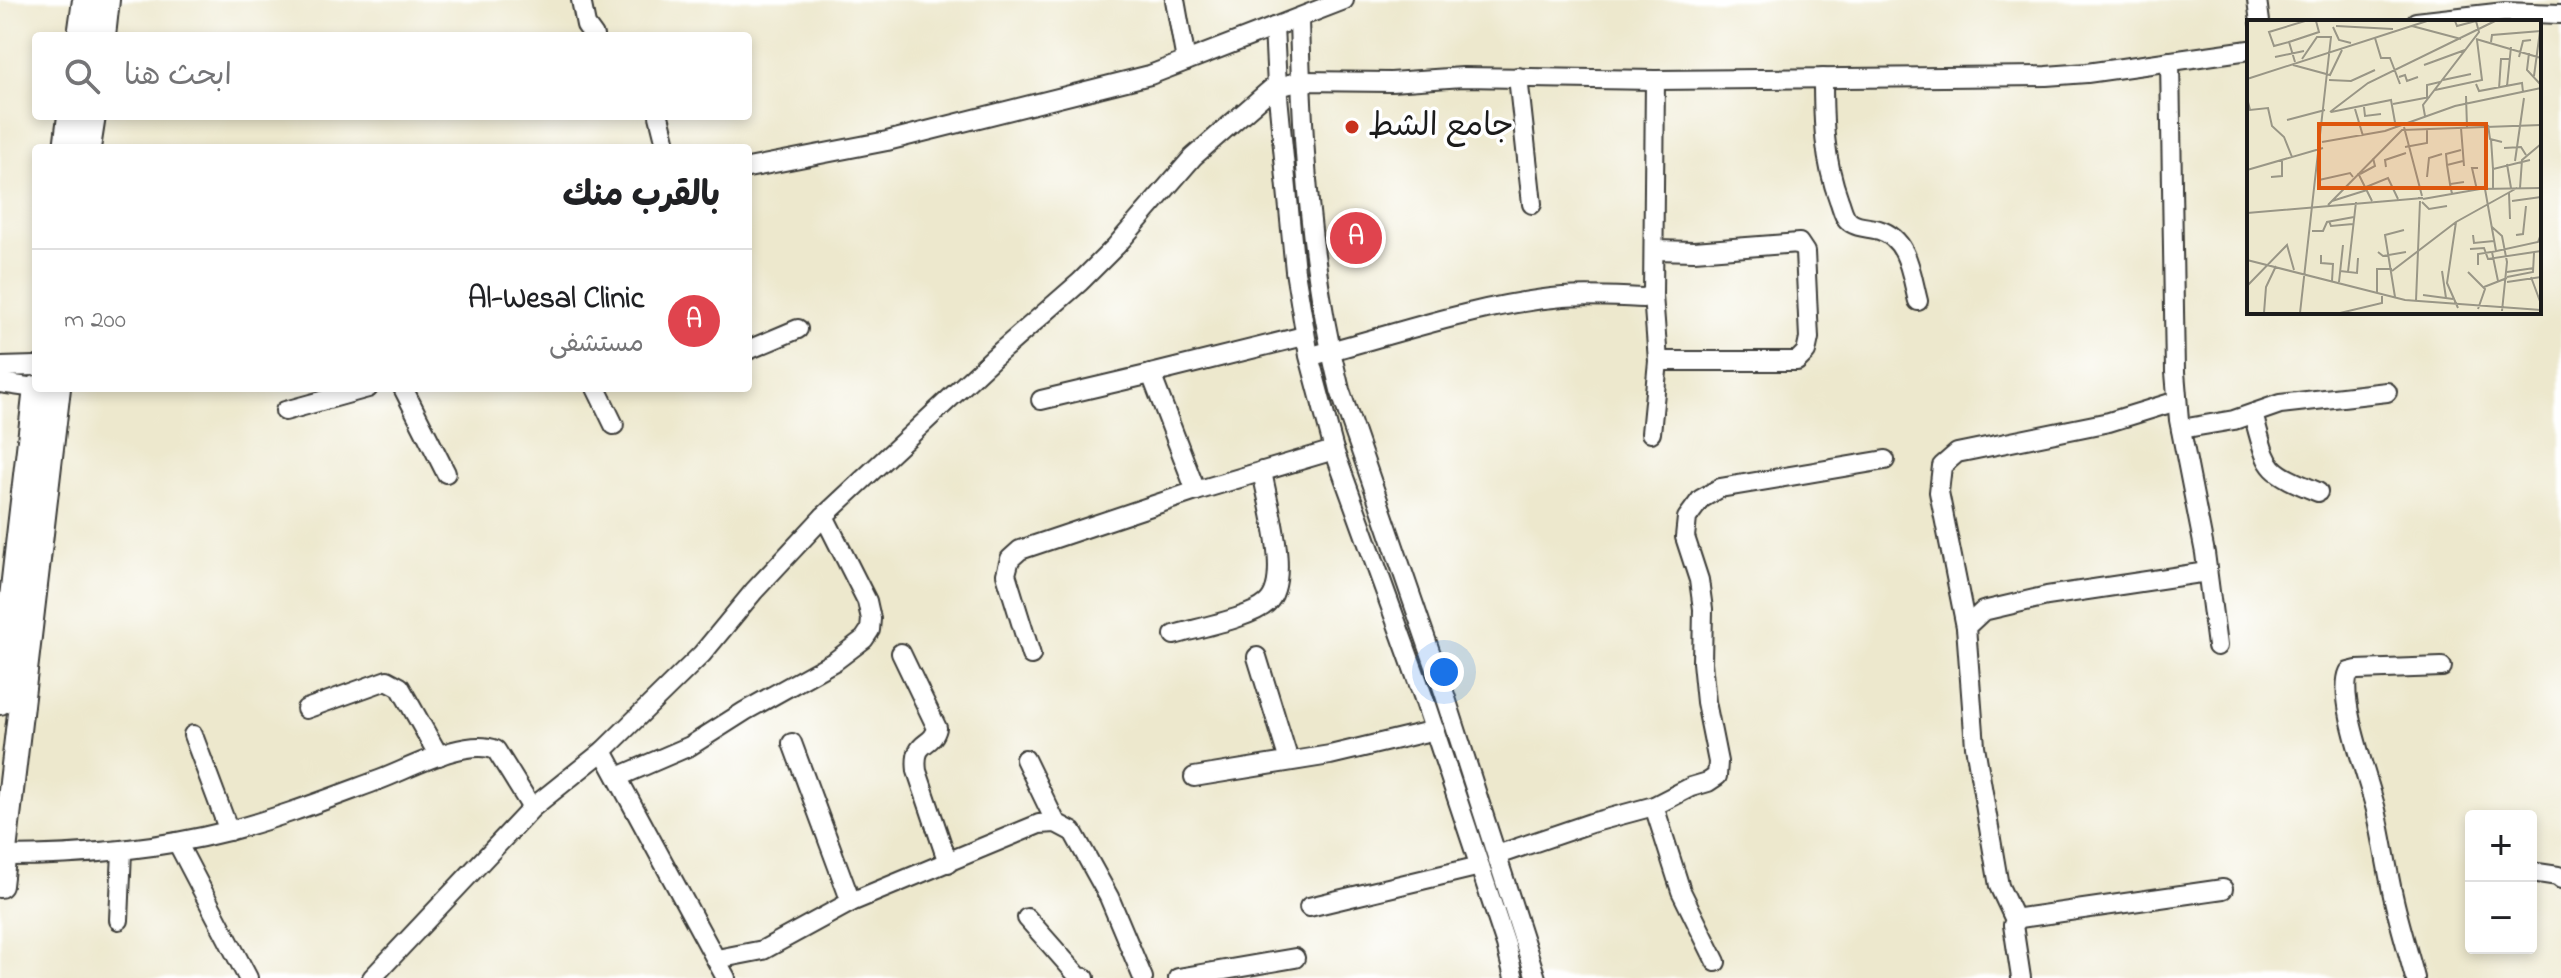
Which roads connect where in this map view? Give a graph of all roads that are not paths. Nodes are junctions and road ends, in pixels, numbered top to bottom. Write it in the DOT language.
graph roads {
  1 [pos="85,0"];
  2 [pos="107,0"];
  3 [pos="581,0"];
  4 [pos="1175,0"];
  5 [pos="1344,0"];
  6 [pos="2257,0"];
  7 [pos="2561,14"];
  8 [pos="1299,19"];
  9 [pos="2260,20"];
  10 [pos="2441,20"];
  11 [pos="1274,27"];
  12 [pos="81,32"];
  13 [pos="103,32"];
  14 [pos="591,32"];
  15 [pos="2247,50"];
  16 [pos="1186,61"];
  17 [pos="2170,61"];
  18 [pos="1518,77"];
  19 [pos="1823,78"];
  20 [pos="1655,80"];
  21 [pos="1301,81"];
  22 [pos="1277,86"];
  23 [pos="70,120"];
  24 [pos="92,120"];
  25 [pos="660,120"];
  26 [pos="66,144"];
  27 [pos="89,144"];
  28 [pos="666,144"];
  29 [pos="752,167"];
  30 [pos="1308,175"];
  31 [pos="1286,178"];
  32 [pos="1532,204"];
  33 [pos="1655,250"];
  34 [pos="1653,295"];
  35 [pos="1918,301"];
  36 [pos="798,329"];
  37 [pos="1304,336"];
  38 [pos="752,348"];
  39 [pos="1330,351"];
  40 [pos="1309,356"];
  41 [pos="1658,361"];
  42 [pos="0,367"];
  43 [pos="1151,374"];
  44 [pos="32,379"];
  45 [pos="0,383"];
  46 [pos="32,384"];
  47 [pos="44,392"];
  48 [pos="44,392"];
  49 [pos="354,392"];
  50 [pos="405,392"];
  51 [pos="598,392"];
  52 [pos="2387,392"];
  53 [pos="1041,400"];
  54 [pos="2177,401"];
  55 [pos="285,411"];
  56 [pos="2253,414"];
  57 [pos="614,425"];
  58 [pos="2181,429"];
  59 [pos="1651,433"];
  60 [pos="1334,450"];
  61 [pos="1885,460"];
  62 [pos="1262,471"];
  63 [pos="446,473"];
  64 [pos="1196,491"];
  65 [pos="2318,492"];
  66 [pos="824,516"];
  67 [pos="2207,572"];
  68 [pos="1966,627"];
  69 [pos="1174,635"];
  70 [pos="2217,646"];
  71 [pos="901,653"];
  72 [pos="1031,655"];
  73 [pos="1257,657"];
  74 [pos="2442,667"];
  75 [pos="0,702"];
  76 [pos="306,709"];
  77 [pos="1435,730"];
  78 [pos="193,735"];
  79 [pos="792,743"];
  80 [pos="603,751"];
  81 [pos="439,756"];
  82 [pos="1025,759"];
  83 [pos="1289,761"];
  84 [pos="618,777"];
  85 [pos="1194,777"];
  86 [pos="1654,806"];
  87 [pos="532,808"];
  88 [pos="1056,823"];
  89 [pos="229,831"];
  90 [pos="177,842"];
  91 [pos="122,851"];
  92 [pos="1497,855"];
  93 [pos="3,856"];
  94 [pos="948,863"];
  95 [pos="1480,866"];
  96 [pos="2537,873"];
  97 [pos="2561,879"];
  98 [pos="0,885"];
  99 [pos="2223,889"];
  100 [pos="851,902"];
  101 [pos="1309,907"];
  102 [pos="1027,918"];
  103 [pos="119,920"];
  104 [pos="2015,920"];
  105 [pos="1295,958"];
  106 [pos="717,959"];
  107 [pos="1716,962"];
  108 [pos="1513,975"];
  109 [pos="248,978"];
  110 [pos="372,978"];
  111 [pos="726,978"];
  112 [pos="1085,978"];
  113 [pos="1143,978"];
  114 [pos="1178,978"];
  115 [pos="1493,978"];
  116 [pos="1536,978"];
  117 [pos="2021,978"];
  118 [pos="2415,978"];
  1 -- 12 [label="main road"];
  2 -- 13 [label="main road"];
  3 -- 14 [label="street"];
  4 -- 16 [label="street"];
  5 -- 8 [label="street"];
  6 -- 9 [label="street"];
  7 -- 10 [label="street"];
  8 -- 11 [label="street"];
  8 -- 21 [label="street"];
  11 -- 16 [label="street"];
  11 -- 22 [label="street"];
  15 -- 17 [label="street"];
  16 -- 29 [label="street"];
  17 -- 19 [label="street"];
  17 -- 54 [label="street"];
  18 -- 20 [label="street"];
  18 -- 21 [label="street"];
  18 -- 32 [label="street"];
  19 -- 20 [label="street"];
  19 -- 35 [label="street"];
  20 -- 33 [label="street"];
  21 -- 22 [label="street"];
  21 -- 30 [label="street"];
  22 -- 31 [label="street"];
  22 -- 66 [label="street"];
  23 -- 26 [label="main road"];
  24 -- 27 [label="main road"];
  25 -- 28 [label="street"];
  30 -- 31 [label="street"];
  30 -- 39 [label="street"];
  31 -- 37 [label="street"];
  33 -- 34 [label="street"];
  33 -- 41 [label="street"];
  34 -- 39 [label="street"];
  34 -- 41 [label="street"];
  36 -- 38 [label="street"];
  37 -- 40 [label="street"];
  37 -- 43 [label="street"];
  39 -- 40 [label="street"];
  39 -- 92 [label="street"];
  40 -- 60 [label="street"];
  41 -- 59 [label="street"];
  42 -- 44 [label="street"];
  43 -- 53 [label="street"];
  43 -- 64 [label="street"];
  45 -- 46 [label="street"];
  47 -- 75 [label="main road"];
  48 -- 93 [label="main road"];
  49 -- 55 [label="street"];
  50 -- 63 [label="street"];
  51 -- 57 [label="street"];
  52 -- 56 [label="street"];
  54 -- 58 [label="street"];
  54 -- 68 [label="street"];
  56 -- 58 [label="street"];
  56 -- 65 [label="street"];
  58 -- 67 [label="street"];
  60 -- 62 [label="street"];
  60 -- 77 [label="street"];
  61 -- 86 [label="street"];
  62 -- 64 [label="street"];
  62 -- 69 [label="street"];
  64 -- 72 [label="street"];
  66 -- 80 [label="street"];
  66 -- 84 [label="street"];
  67 -- 68 [label="street"];
  67 -- 70 [label="street"];
  68 -- 104 [label="street"];
  71 -- 94 [label="street"];
  73 -- 83 [label="street"];
  74 -- 118 [label="street"];
  76 -- 81 [label="street"];
  77 -- 83 [label="street"];
  77 -- 95 [label="street"];
  78 -- 89 [label="street"];
  79 -- 100 [label="street"];
  80 -- 84 [label="street"];
  80 -- 87 [label="street"];
  81 -- 87 [label="street"];
  81 -- 89 [label="street"];
  82 -- 88 [label="street"];
  83 -- 85 [label="street"];
  84 -- 106 [label="street"];
  86 -- 92 [label="street"];
  86 -- 107 [label="street"];
  87 -- 110 [label="street"];
  88 -- 94 [label="street"];
  88 -- 113 [label="street"];
  89 -- 90 [label="street"];
  90 -- 91 [label="street"];
  90 -- 109 [label="street"];
  91 -- 93 [label="street"];
  91 -- 103 [label="street"];
  92 -- 116 [label="street"];
  93 -- 98 [label="main road"];
  94 -- 100 [label="street"];
  95 -- 101 [label="street"];
  95 -- 108 [label="street"];
  96 -- 97 [label="street"];
  99 -- 104 [label="street"];
  100 -- 106 [label="street"];
  102 -- 112 [label="street"];
  104 -- 117 [label="street"];
  105 -- 114 [label="street"];
  106 -- 111 [label="street"];
  108 -- 115 [label="street"];
}
